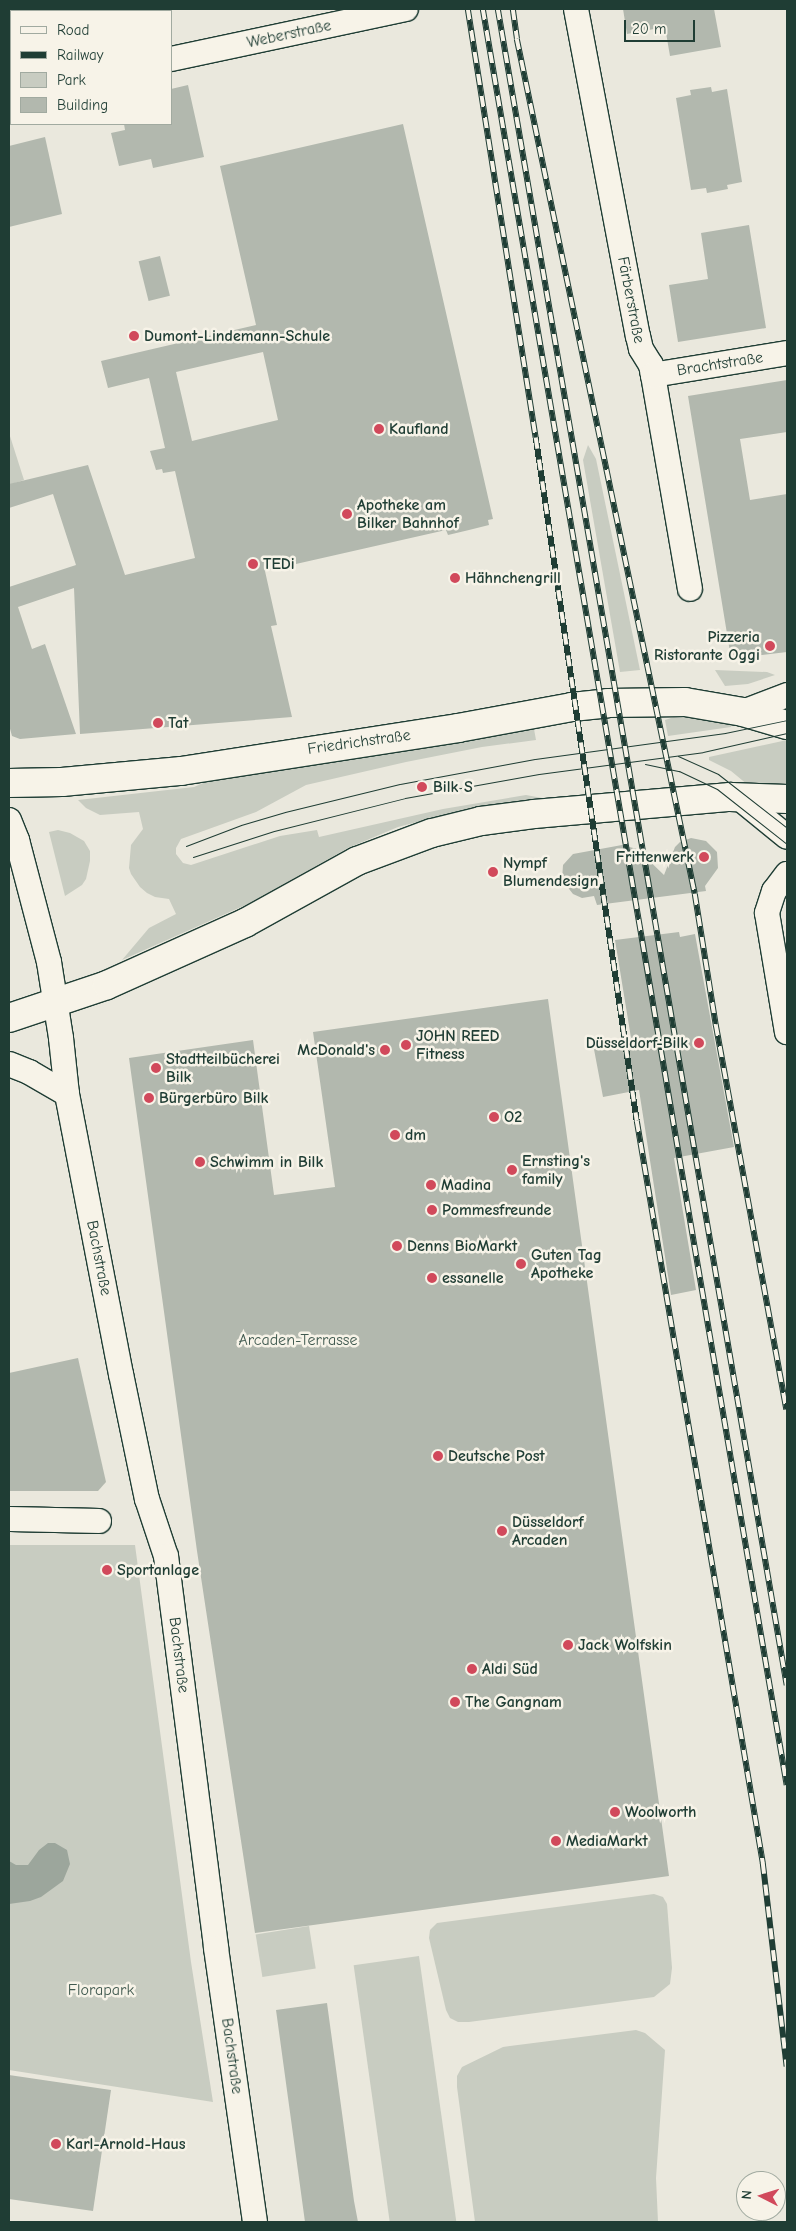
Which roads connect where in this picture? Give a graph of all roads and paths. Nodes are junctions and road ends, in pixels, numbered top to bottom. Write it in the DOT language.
graph roads {
  1 [pos="406,9"];
  2 [pos="576,9"];
  3 [pos="172,58"];
  4 [pos="787,353"];
  5 [pos="653,375"];
  6 [pos="690,589"];
  7 [pos="787,695"];
  8 [pos="743,712"];
  9 [pos="787,725"];
  10 [pos="9,783"];
  11 [pos="738,797"];
  12 [pos="787,799"];
  13 [pos="9,820"];
  14 [pos="787,837"];
  15 [pos="787,874"];
  16 [pos="55,1002"];
  17 [pos="9,1018"];
  18 [pos="787,1032"];
  19 [pos="9,1064"];
  20 [pos="66,1094"];
  21 [pos="9,1519"];
  22 [pos="100,1521"];
  23 [pos="255,2222"];
  1 -- 3 [label="street, Weberstraße"];
  2 -- 5 [label="street, Färberstraße"];
  4 -- 5 [label="street, Brachtstraße"];
  5 -- 6 [label="street, Färberstraße"];
  7 -- 8 [label="street"];
  8 -- 9 [label="main road, Friedrichstraße"];
  8 -- 10 [label="main road, Friedrichstraße"];
  11 -- 12 [label="main road"];
  11 -- 14 [label="street"];
  11 -- 16 [label="main road"];
  13 -- 16 [label="street, Bachstraße"];
  15 -- 18 [label="street"];
  16 -- 17 [label="main road"];
  16 -- 20 [label="street, Bachstraße"];
  19 -- 20 [label="street"];
  20 -- 23 [label="street, Bachstraße"];
  21 -- 22 [label="street"];
}
